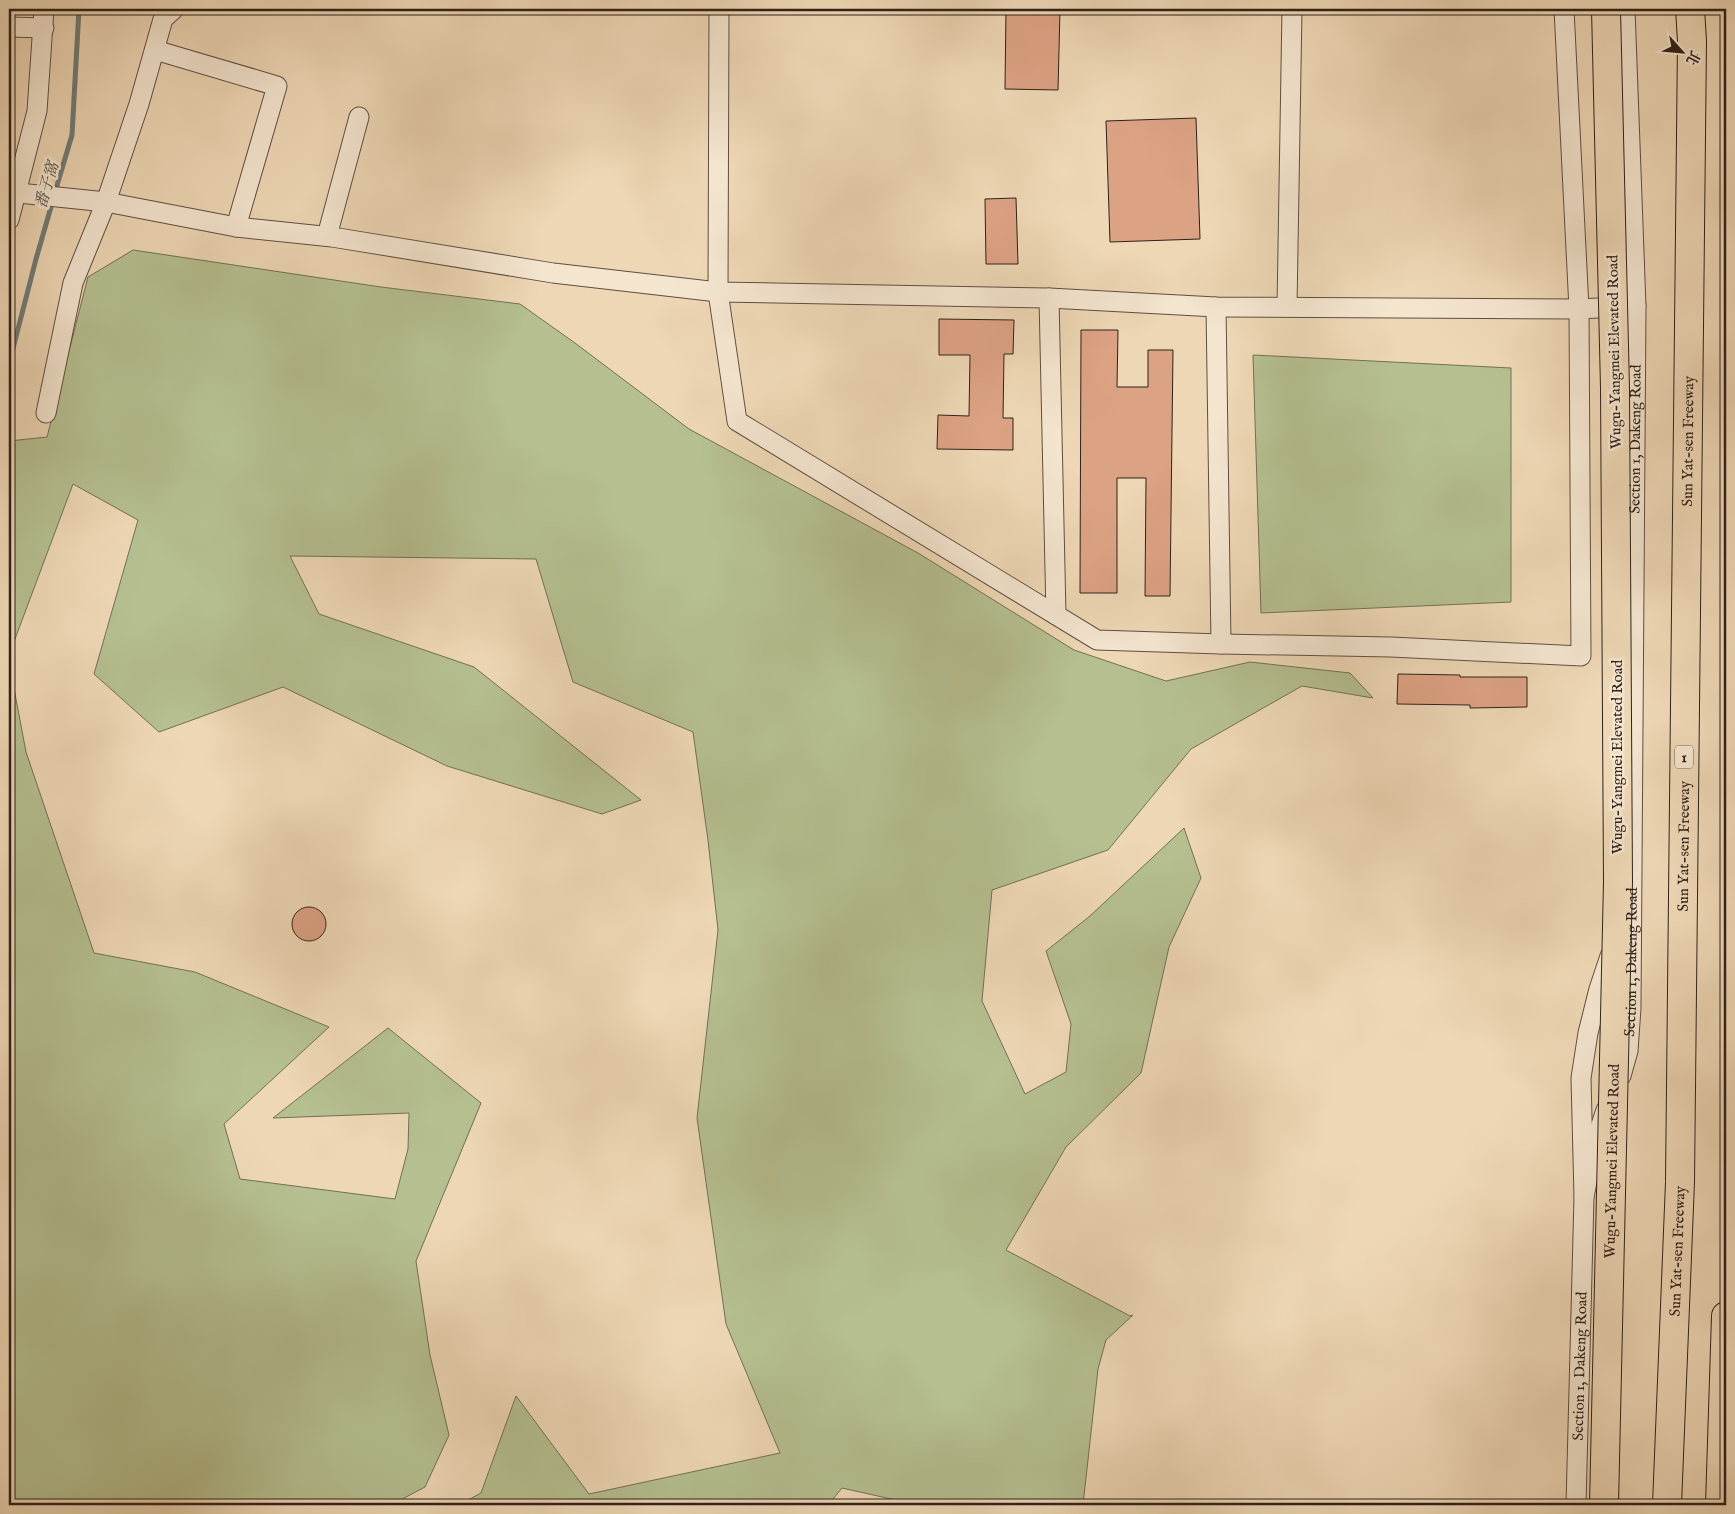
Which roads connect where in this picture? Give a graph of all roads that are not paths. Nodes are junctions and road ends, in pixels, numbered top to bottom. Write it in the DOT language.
graph roads {
  1 [pos="44,9"];
  2 [pos="174,9"];
  3 [pos="719,9"];
  4 [pos="1292,9"];
  5 [pos="1564,9"];
  6 [pos="1606,9"];
  7 [pos="1625,9"];
  8 [pos="1690,9"];
  9 [pos="9,27"];
  10 [pos="44,28"];
  11 [pos="155,50"];
  12 [pos="358,117"];
  13 [pos="13,192"];
  14 [pos="106,202"];
  15 [pos="9,220"];
  16 [pos="236,226"];
  17 [pos="327,236"];
  18 [pos="718,292"];
  19 [pos="1049,298"];
  20 [pos="1636,306"];
  21 [pos="1216,307"];
  22 [pos="1287,307"];
  23 [pos="1579,309"];
  24 [pos="46,413"];
  25 [pos="1056,615"];
  26 [pos="1221,644"];
  27 [pos="1632,870"];
  28 [pos="1584,1197"];
  29 [pos="1726,1316"];
  30 [pos="1576,1505"];
  31 [pos="1604,1505"];
  32 [pos="1667,1505"];
  33 [pos="1720,1505"];
  1 -- 10 [label="street"];
  2 -- 11 [label="street"];
  3 -- 18 [label="street"];
  4 -- 22 [label="street"];
  5 -- 23 [label="street"];
  6 -- 31 [label="highway, Wugu-Yangmei Elevated Road, bridge"];
  7 -- 20 [label="street, Section 1, Dakeng Road"];
  8 -- 32 [label="highway, Sun Yat-sen Freeway / 1"];
  9 -- 10 [label="street"];
  10 -- 13 [label="street"];
  11 -- 14 [label="street"];
  11 -- 16 [label="street"];
  12 -- 17 [label="street"];
  13 -- 14 [label="street"];
  13 -- 15 [label="street"];
  14 -- 16 [label="street"];
  14 -- 24 [label="street"];
  16 -- 17 [label="street"];
  17 -- 18 [label="street"];
  18 -- 19 [label="street"];
  18 -- 25 [label="street"];
  19 -- 21 [label="street"];
  19 -- 25 [label="street"];
  20 -- 23 [label="street"];
  20 -- 27 [label="street, Section 1, Dakeng Road"];
  21 -- 22 [label="street"];
  21 -- 26 [label="street"];
  22 -- 23 [label="street"];
  23 -- 26 [label="street"];
  25 -- 26 [label="street"];
  27 -- 28 [label="street, Section 1, Dakeng Road"];
  27 -- 28 [label="street, Section 1, Dakeng Road"];
  28 -- 30 [label="street, Section 1, Dakeng Road"];
  29 -- 33 [label="highway"];
}
